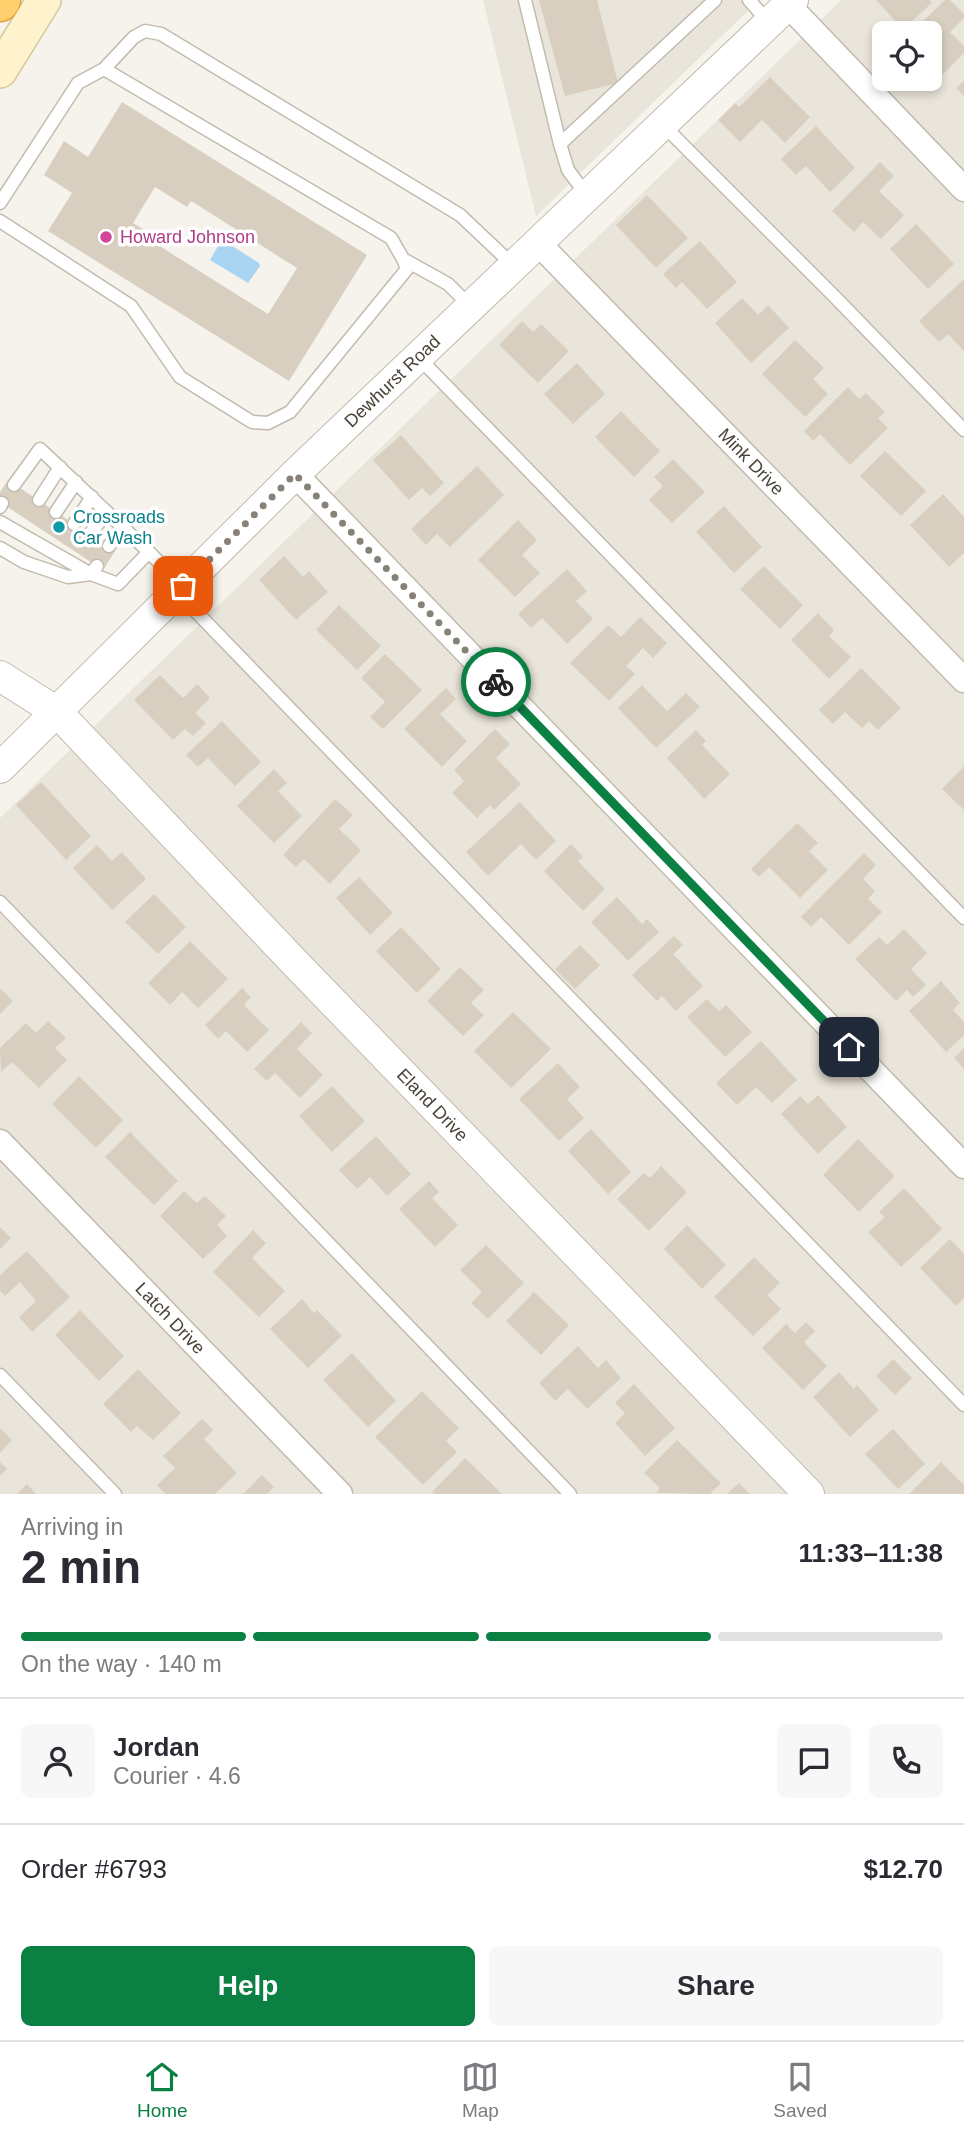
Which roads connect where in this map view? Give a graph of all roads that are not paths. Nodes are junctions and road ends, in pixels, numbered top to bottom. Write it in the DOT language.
graph roads {
  1 [pos="44,0"];
  2 [pos="525,0"];
  3 [pos="715,0"];
  4 [pos="749,0"];
  5 [pos="783,10"];
  6 [pos="104,69"];
  7 [pos="0,71"];
  8 [pos="663,125"];
  9 [pos="560,144"];
  10 [pos="964,189"];
  11 [pos="588,197"];
  12 [pos="0,203"];
  13 [pos="0,221"];
  14 [pos="539,244"];
  15 [pos="403,258"];
  16 [pos="515,267"];
  17 [pos="471,308"];
  18 [pos="418,358"];
  19 [pos="964,430"];
  20 [pos="60,467"];
  21 [pos="295,474"];
  22 [pos="76,482"];
  23 [pos="14,485"];
  24 [pos="92,497"];
  25 [pos="39,500"];
  26 [pos="56,512"];
  27 [pos="107,512"];
  28 [pos="27,519"];
  29 [pos="0,522"];
  30 [pos="74,524"];
  31 [pos="123,527"];
  32 [pos="19,531"];
  33 [pos="90,534"];
  34 [pos="109,546"];
  35 [pos="0,548"];
  36 [pos="149,552"];
  37 [pos="94,570"];
  38 [pos="180,589"];
  39 [pos="0,677"];
  40 [pos="964,680"];
  41 [pos="57,712"];
  42 [pos="0,768"];
  43 [pos="0,902"];
  44 [pos="964,918"];
  45 [pos="0,1142"];
  46 [pos="964,1166"];
  47 [pos="0,1375"];
  48 [pos="964,1405"];
  49 [pos="115,1494"];
  50 [pos="340,1494"];
  51 [pos="570,1494"];
  52 [pos="809,1494"];
  1 -- 7 [label="main road"];
  2 -- 9 [label="lane"];
  3 -- 9 [label="lane"];
  4 -- 5 [label="lane"];
  5 -- 8 [label="street, Dewhurst Road"];
  5 -- 10 [label="street"];
  6 -- 12 [label="lane"];
  6 -- 15 [label="lane"];
  6 -- 16 [label="lane"];
  8 -- 11 [label="street, Dewhurst Road"];
  8 -- 19 [label="lane"];
  9 -- 11 [label="lane"];
  11 -- 14 [label="street, Dewhurst Road"];
  13 -- 15 [label="lane"];
  14 -- 16 [label="street, Dewhurst Road"];
  14 -- 40 [label="street, Mink Drive"];
  15 -- 17 [label="lane"];
  16 -- 17 [label="street, Dewhurst Road"];
  17 -- 18 [label="street, Dewhurst Road"];
  18 -- 21 [label="street, Dewhurst Road"];
  18 -- 44 [label="lane"];
  20 -- 22 [label="lane"];
  20 -- 23 [label="lane"];
  20 -- 25 [label="lane"];
  21 -- 38 [label="street, Dewhurst Road"];
  21 -- 46 [label="street"];
  22 -- 24 [label="lane"];
  22 -- 26 [label="lane"];
  24 -- 27 [label="lane"];
  24 -- 30 [label="lane"];
  27 -- 31 [label="lane"];
  27 -- 33 [label="lane"];
  28 -- 32 [label="lane"];
  29 -- 32 [label="lane"];
  31 -- 34 [label="lane"];
  31 -- 36 [label="lane"];
  32 -- 37 [label="lane"];
  35 -- 37 [label="lane"];
  36 -- 37 [label="lane"];
  36 -- 38 [label="lane"];
  38 -- 41 [label="street, Dewhurst Road"];
  38 -- 48 [label="lane"];
  39 -- 41 [label="street, Eland Drive"];
  41 -- 42 [label="street, Dewhurst Road"];
  41 -- 52 [label="street, Eland Drive"];
  43 -- 51 [label="lane"];
  45 -- 50 [label="street, Latch Drive"];
  47 -- 49 [label="lane"];
}
